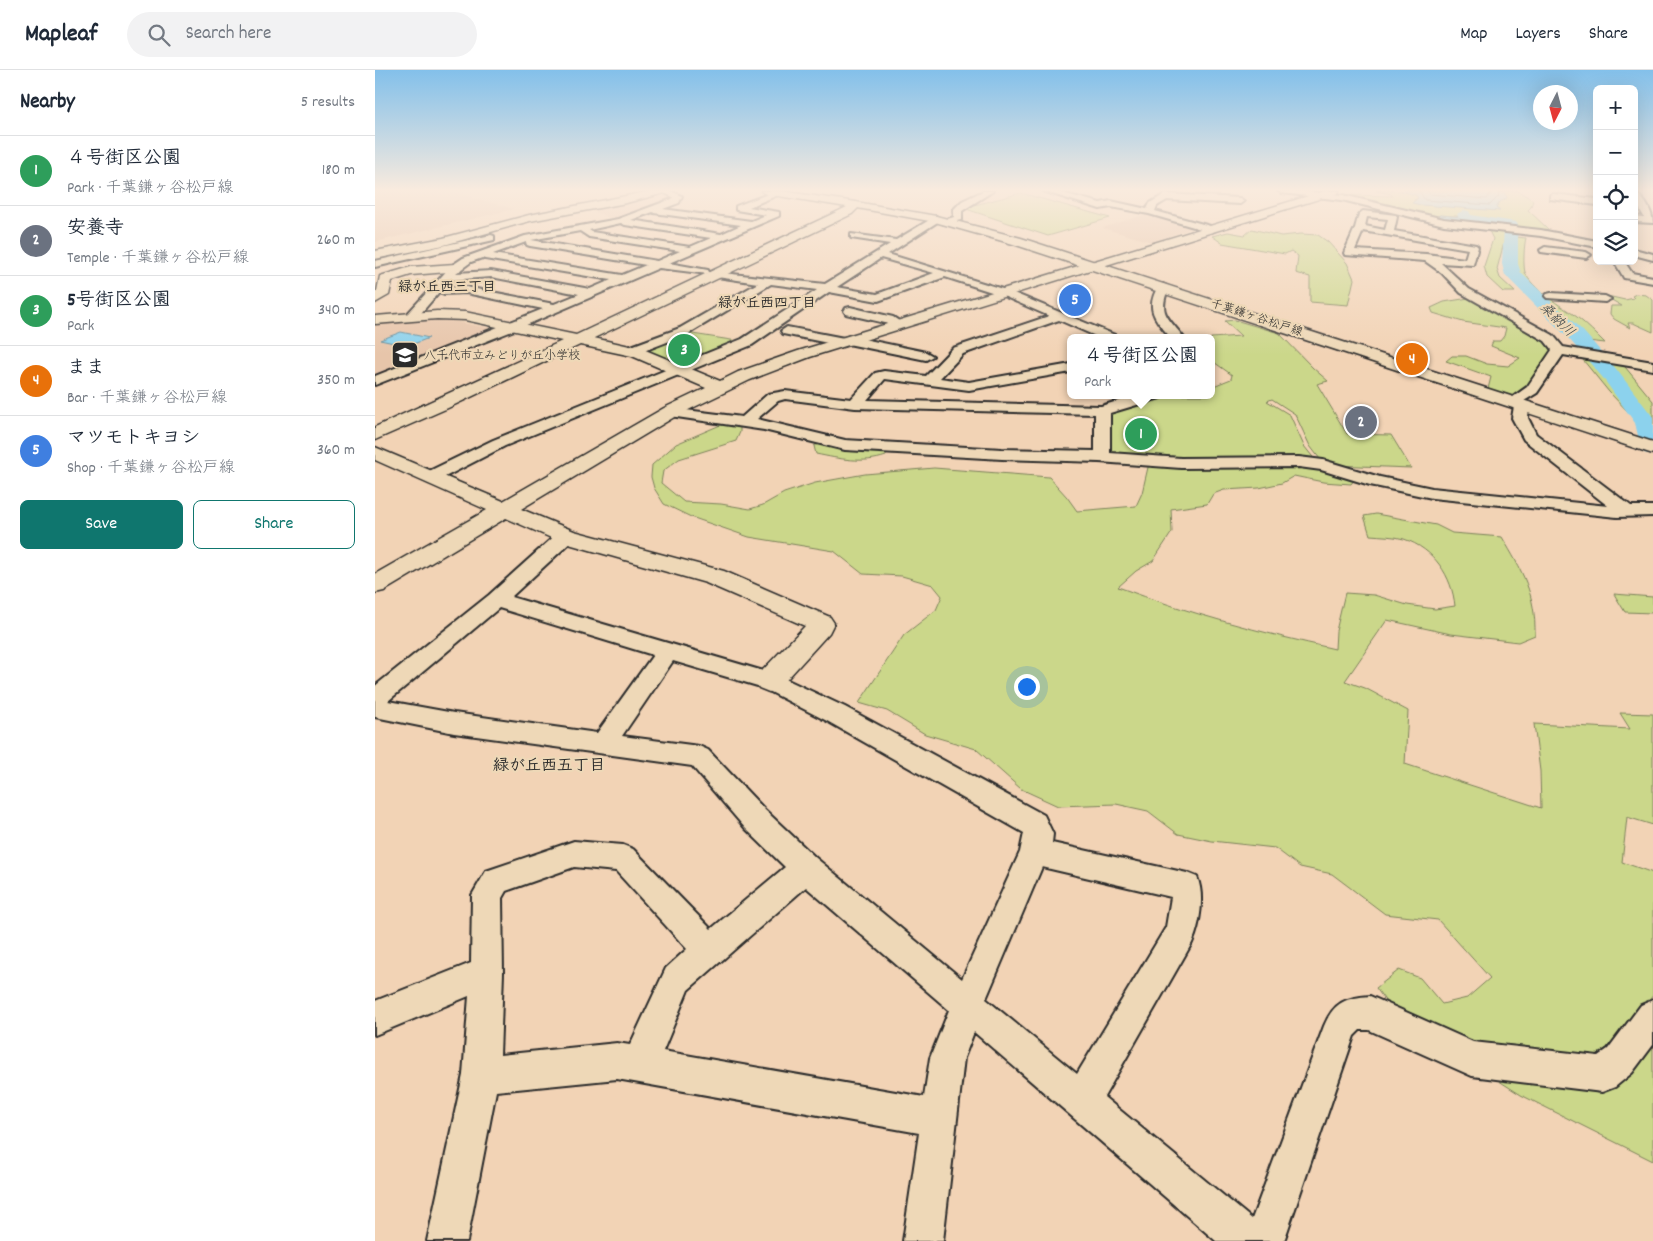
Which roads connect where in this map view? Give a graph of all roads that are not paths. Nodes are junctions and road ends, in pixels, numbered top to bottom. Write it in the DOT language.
graph roads {
  1 [pos="421,246"];
  2 [pos="460,246"];
  3 [pos="506,246"];
  4 [pos="546,246"];
  5 [pos="663,246"];
  6 [pos="701,246"];
  7 [pos="772,246"];
  8 [pos="895,246"];
  9 [pos="1032,246"];
  10 [pos="1156,246"];
  11 [pos="1352,246"];
  12 [pos="1412,246"];
  13 [pos="1463,246"];
  14 [pos="454,247"];
  15 [pos="691,250"];
  16 [pos="1545,250"];
  17 [pos="1638,252"];
  18 [pos="1652,254"];
  19 [pos="375,255"];
  20 [pos="480,255"];
  21 [pos="881,255"];
  22 [pos="1593,256"];
  23 [pos="1426,258"];
  24 [pos="844,262"];
  25 [pos="867,263"];
  26 [pos="375,264"];
  27 [pos="657,265"];
  28 [pos="1093,265"];
  29 [pos="1621,265"];
  30 [pos="421,270"];
  31 [pos="451,272"];
  32 [pos="710,273"];
  33 [pos="829,273"];
  34 [pos="945,273"];
  35 [pos="846,276"];
  36 [pos="624,279"];
  37 [pos="1653,280"];
  38 [pos="769,281"];
  39 [pos="1163,287"];
  40 [pos="827,288"];
  41 [pos="435,291"];
  42 [pos="591,292"];
  43 [pos="1005,292"];
  44 [pos="1551,296"];
  45 [pos="375,299"];
  46 [pos="1605,299"];
  47 [pos="556,308"];
  48 [pos="850,311"];
  49 [pos="412,316"];
  50 [pos="1060,316"];
  51 [pos="375,320"];
  52 [pos="899,325"];
  53 [pos="513,326"];
  54 [pos="787,331"];
  55 [pos="1102,334"];
  56 [pos="1175,334"];
  57 [pos="572,338"];
  58 [pos="846,341"];
  59 [pos="1559,350"];
  60 [pos="631,351"];
  61 [pos="926,356"];
  62 [pos="1653,366"];
  63 [pos="1067,369"];
  64 [pos="678,370"];
  65 [pos="930,380"];
  66 [pos="375,381"];
  67 [pos="719,387"];
  68 [pos="1141,399"];
  69 [pos="1518,403"];
  70 [pos="855,404"];
  71 [pos="1102,410"];
  72 [pos="670,412"];
  73 [pos="745,422"];
  74 [pos="375,423"];
  75 [pos="375,434"];
  76 [pos="1653,448"];
  77 [pos="375,453"];
  78 [pos="1099,456"];
  79 [pos="431,477"];
  80 [pos="504,510"];
  81 [pos="1653,511"];
  82 [pos="1627,512"];
  83 [pos="566,536"];
  84 [pos="375,585"];
  85 [pos="496,600"];
  86 [pos="668,651"];
  87 [pos="769,680"];
  88 [pos="375,699"];
  89 [pos="375,708"];
  90 [pos="604,743"];
  91 [pos="1034,852"];
  92 [pos="806,868"];
  93 [pos="709,950"];
  94 [pos="487,973"];
  95 [pos="968,1003"];
  96 [pos="1653,1017"];
  97 [pos="375,1018"];
  98 [pos="640,1064"];
  99 [pos="481,1075"];
  100 [pos="1082,1100"];
  101 [pos="939,1118"];
  102 [pos="447,1241"];
  103 [pos="923,1241"];
  104 [pos="1247,1241"];
  105 [pos="1264,1241"];
  1 -- 19 [label="street"];
  2 -- 14 [label="street"];
  3 -- 20 [label="street"];
  4 -- 27 [label="street"];
  5 -- 15 [label="street"];
  6 -- 15 [label="street"];
  7 -- 32 [label="street"];
  8 -- 21 [label="street"];
  9 -- 28 [label="street, 千葉鎌ヶ谷松戸線"];
  10 -- 28 [label="street"];
  11 -- 23 [label="street"];
  12 -- 23 [label="street"];
  13 -- 23 [label="street"];
  14 -- 26 [label="street"];
  14 -- 30 [label="street"];
  15 -- 27 [label="street"];
  16 -- 22 [label="street"];
  17 -- 18 [label="street"];
  20 -- 31 [label="street"];
  20 -- 36 [label="street"];
  21 -- 25 [label="street"];
  21 -- 34 [label="street"];
  23 -- 59 [label="street"];
  24 -- 25 [label="street"];
  25 -- 35 [label="street"];
  27 -- 32 [label="street"];
  27 -- 36 [label="street"];
  28 -- 39 [label="street, 千葉鎌ヶ谷松戸線"];
  28 -- 43 [label="street"];
  29 -- 37 [label="street"];
  30 -- 31 [label="street"];
  30 -- 45 [label="street"];
  31 -- 41 [label="street"];
  31 -- 42 [label="street"];
  32 -- 38 [label="street"];
  32 -- 57 [label="street"];
  33 -- 35 [label="street"];
  34 -- 40 [label="street"];
  34 -- 43 [label="street"];
  35 -- 40 [label="street"];
  36 -- 42 [label="street"];
  38 -- 40 [label="street"];
  38 -- 60 [label="street"];
  39 -- 56 [label="street"];
  39 -- 69 [label="street, 千葉鎌ヶ谷松戸線"];
  40 -- 64 [label="street"];
  41 -- 47 [label="street"];
  41 -- 49 [label="street"];
  42 -- 47 [label="street"];
  43 -- 50 [label="street"];
  43 -- 52 [label="street"];
  44 -- 46 [label="street"];
  47 -- 53 [label="street"];
  48 -- 52 [label="street"];
  49 -- 51 [label="street"];
  49 -- 53 [label="street"];
  50 -- 55 [label="street"];
  50 -- 65 [label="street"];
  52 -- 58 [label="street"];
  53 -- 57 [label="street"];
  53 -- 66 [label="street"];
  54 -- 58 [label="street"];
  57 -- 60 [label="street"];
  57 -- 74 [label="street"];
  57 -- 75 [label="street"];
  58 -- 61 [label="street"];
  58 -- 67 [label="street"];
  59 -- 62 [label="street"];
  59 -- 69 [label="street"];
  60 -- 64 [label="street"];
  63 -- 65 [label="street"];
  64 -- 67 [label="street"];
  64 -- 79 [label="street"];
  65 -- 70 [label="street"];
  67 -- 72 [label="street"];
  68 -- 71 [label="street"];
  69 -- 76 [label="street, 千葉鎌ヶ谷松戸線"];
  69 -- 82 [label="street"];
  70 -- 71 [label="street"];
  70 -- 73 [label="street"];
  71 -- 78 [label="street"];
  72 -- 73 [label="street"];
  72 -- 80 [label="street"];
  73 -- 78 [label="street"];
  77 -- 79 [label="street"];
  78 -- 82 [label="street"];
  79 -- 80 [label="street"];
  80 -- 83 [label="street"];
  80 -- 84 [label="street"];
  81 -- 82 [label="street"];
  83 -- 85 [label="street"];
  83 -- 87 [label="street"];
  85 -- 86 [label="street"];
  85 -- 88 [label="street"];
  86 -- 87 [label="street"];
  86 -- 90 [label="street"];
  87 -- 91 [label="street"];
  89 -- 90 [label="street"];
  90 -- 92 [label="street"];
  91 -- 95 [label="street"];
  91 -- 100 [label="street"];
  92 -- 93 [label="street"];
  92 -- 95 [label="street"];
  93 -- 94 [label="street"];
  93 -- 98 [label="street"];
  94 -- 97 [label="street"];
  94 -- 99 [label="street"];
  95 -- 100 [label="street"];
  95 -- 101 [label="street"];
  96 -- 105 [label="street"];
  98 -- 99 [label="street"];
  98 -- 101 [label="street"];
  99 -- 102 [label="street"];
  100 -- 104 [label="street"];
  101 -- 103 [label="street"];
}
